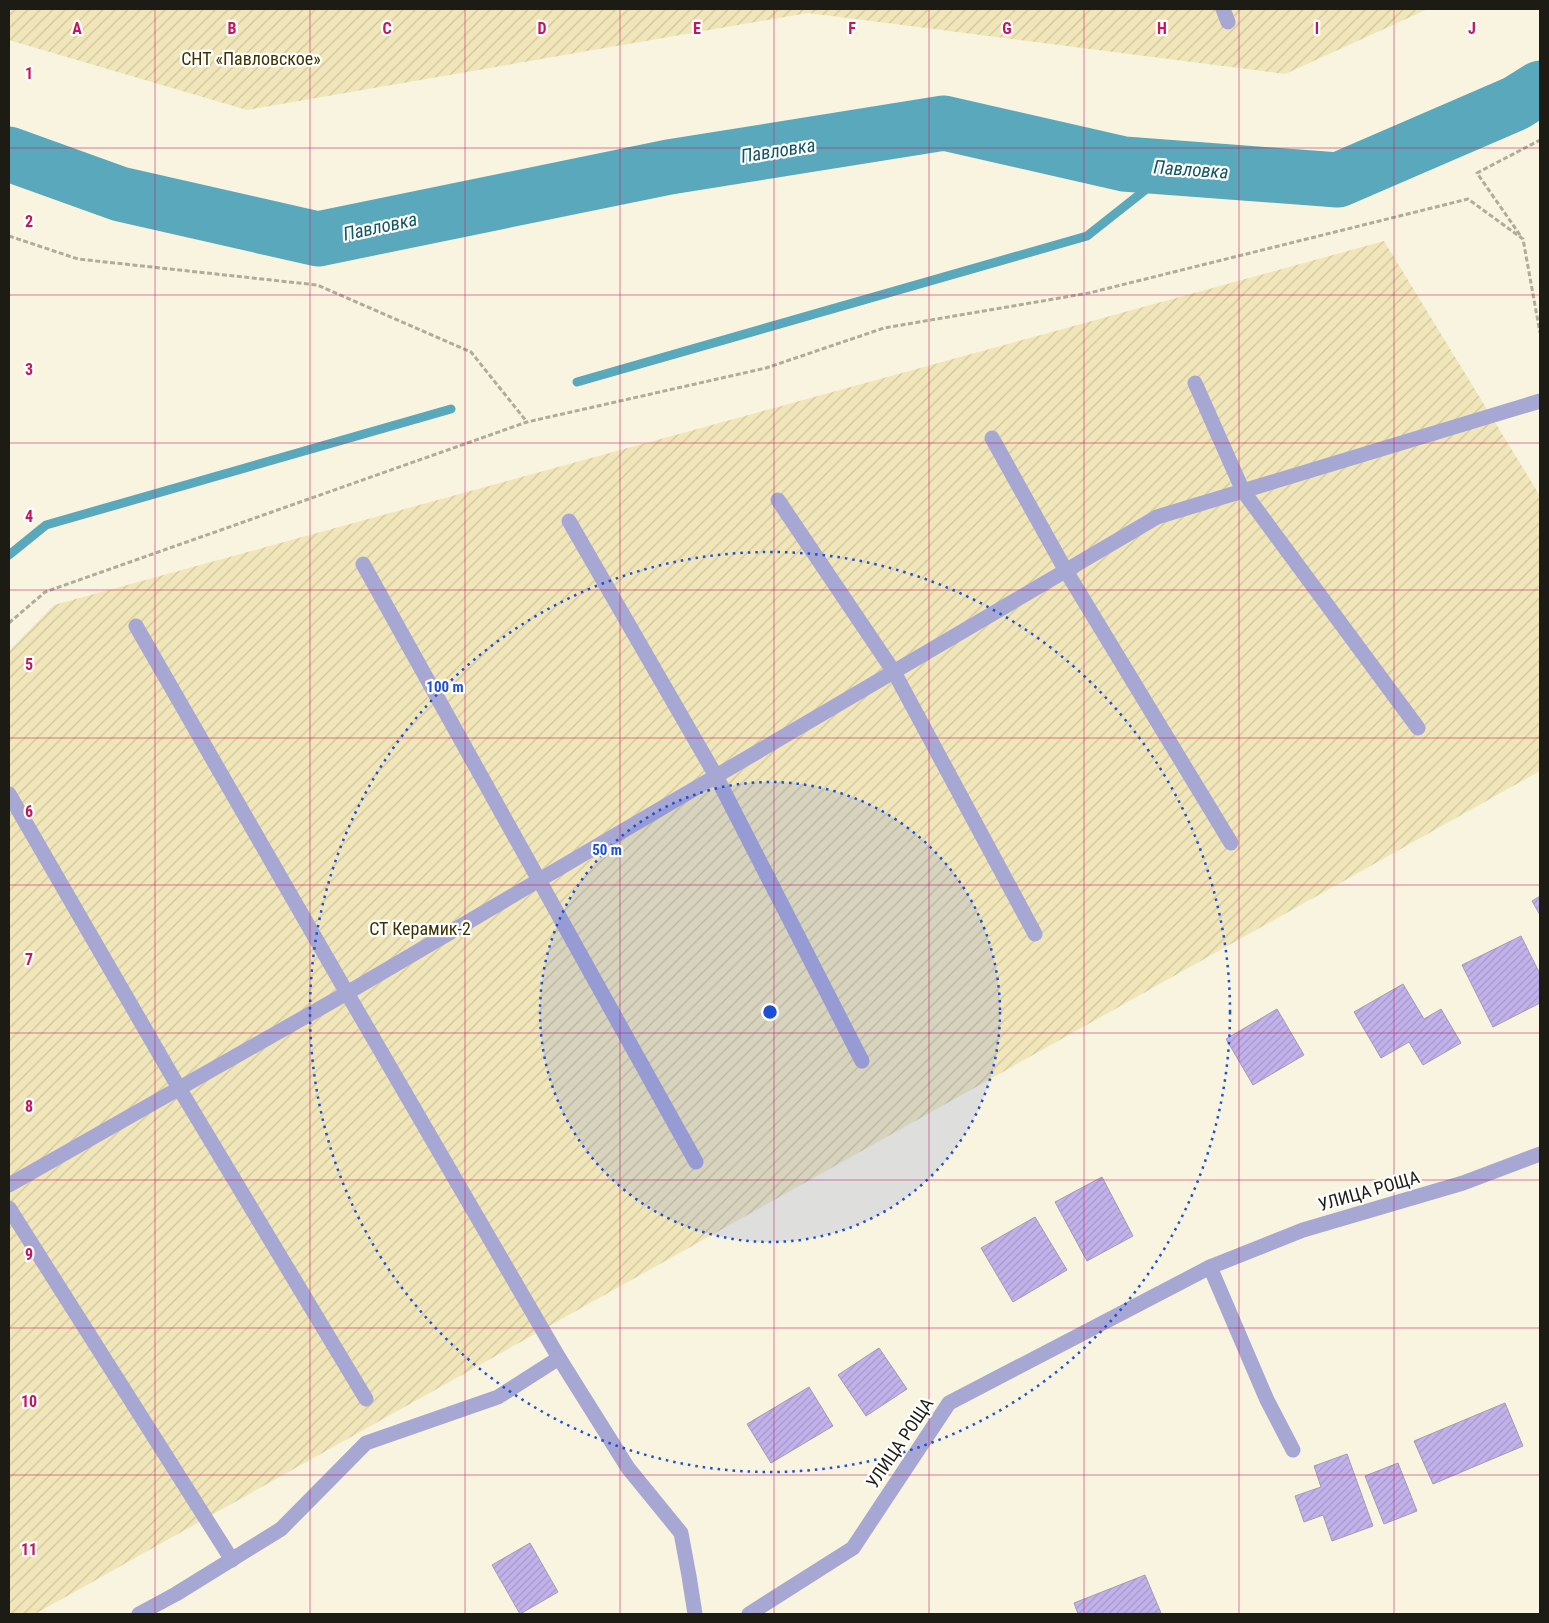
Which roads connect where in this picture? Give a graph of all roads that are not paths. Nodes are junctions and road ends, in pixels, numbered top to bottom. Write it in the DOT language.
graph roads {
  1 [pos="1195,383"];
  2 [pos="1540,401"];
  3 [pos="992,438"];
  4 [pos="1243,491"];
  5 [pos="778,500"];
  6 [pos="570,521"];
  7 [pos="363,564"];
  8 [pos="1066,571"];
  9 [pos="136,626"];
  10 [pos="894,672"];
  11 [pos="1418,728"];
  12 [pos="716,776"];
  13 [pos="9,794"];
  14 [pos="1231,844"];
  15 [pos="539,880"];
  16 [pos="1035,934"];
  17 [pos="347,993"];
  18 [pos="862,1062"];
  19 [pos="179,1088"];
  20 [pos="1540,1154"];
  21 [pos="696,1162"];
  22 [pos="9,1185"];
  23 [pos="9,1208"];
  24 [pos="1210,1266"];
  25 [pos="559,1358"];
  26 [pos="366,1399"];
  27 [pos="1293,1450"];
  28 [pos="232,1560"];
  29 [pos="140,1614"];
  30 [pos="695,1614"];
  31 [pos="750,1614"];
  1 -- 4 [label="lane"];
  2 -- 4 [label="lane"];
  3 -- 8 [label="lane"];
  4 -- 8 [label="lane"];
  4 -- 11 [label="lane"];
  5 -- 10 [label="lane"];
  6 -- 12 [label="lane"];
  7 -- 15 [label="lane"];
  8 -- 10 [label="lane"];
  8 -- 14 [label="lane"];
  9 -- 17 [label="lane"];
  10 -- 12 [label="lane"];
  10 -- 16 [label="lane"];
  12 -- 15 [label="lane"];
  12 -- 18 [label="lane"];
  13 -- 19 [label="lane"];
  15 -- 17 [label="lane"];
  15 -- 21 [label="lane"];
  17 -- 19 [label="lane"];
  17 -- 25 [label="lane"];
  19 -- 22 [label="lane"];
  19 -- 26 [label="lane"];
  20 -- 24 [label="lane, УЛИЦА РОЩА"];
  23 -- 28 [label="lane"];
  24 -- 27 [label="lane"];
  24 -- 31 [label="lane, УЛИЦА РОЩА"];
  25 -- 28 [label="lane"];
  25 -- 30 [label="lane"];
  28 -- 29 [label="lane"];
}
